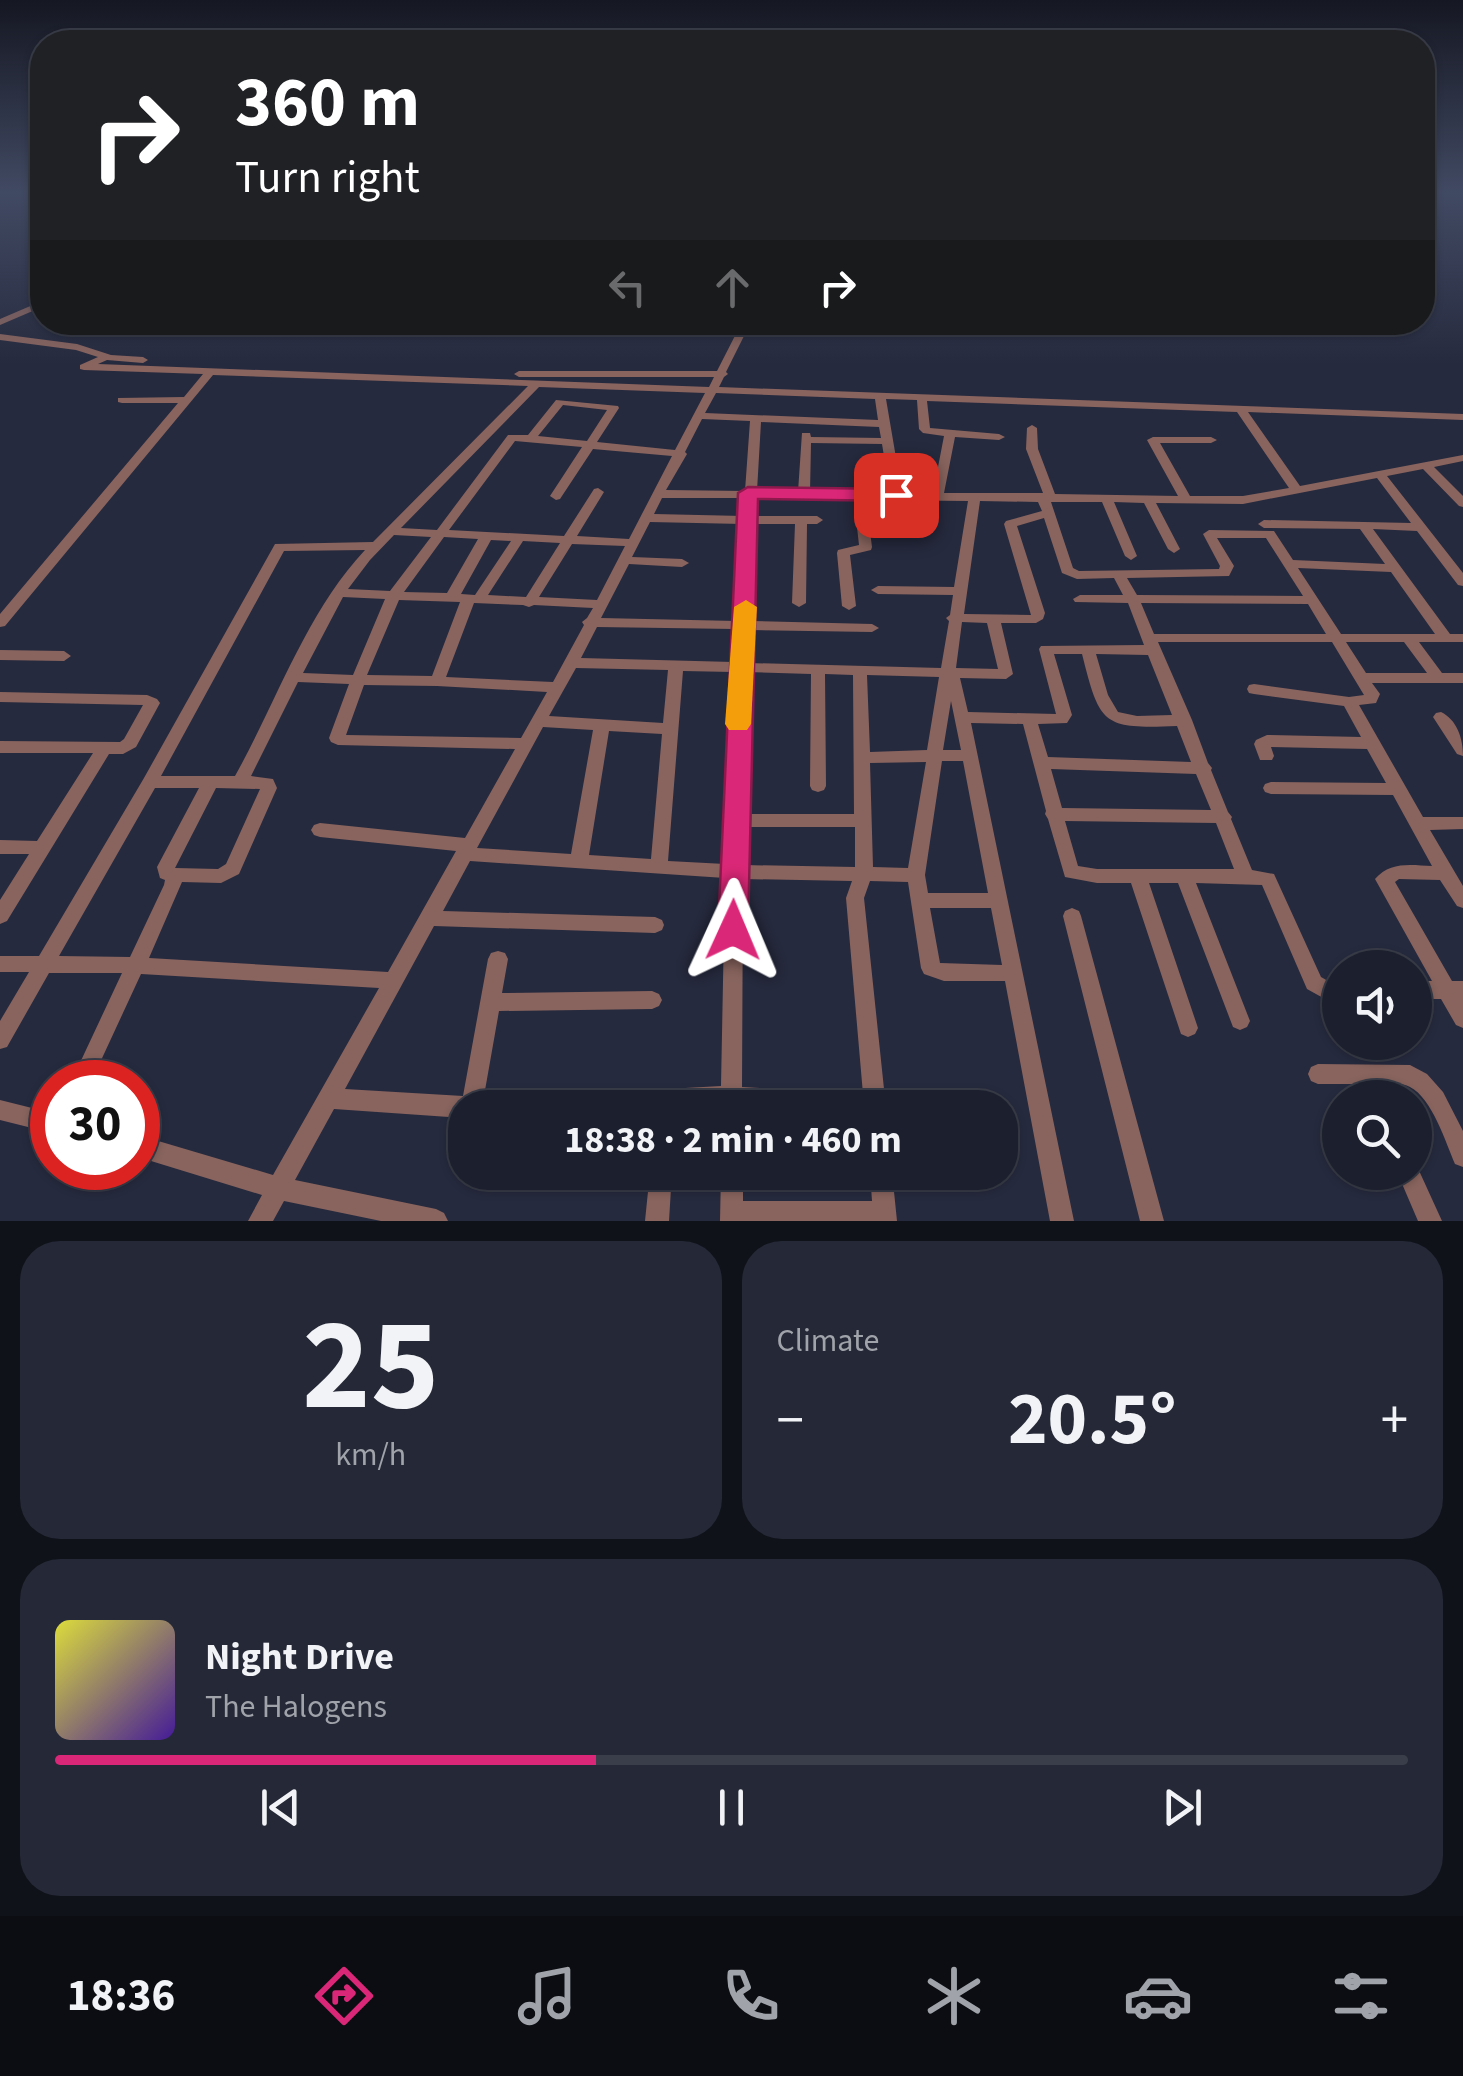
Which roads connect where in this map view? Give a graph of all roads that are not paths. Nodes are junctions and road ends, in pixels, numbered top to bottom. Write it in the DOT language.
graph roads {
  1 [pos="30,309"];
  2 [pos="0,322"];
  3 [pos="741,335"];
  4 [pos="0,337"];
  5 [pos="106,357"];
  6 [pos="210,372"];
  7 [pos="723,374"];
  8 [pos="538,383"];
  9 [pos="715,391"];
  10 [pos="880,397"];
  11 [pos="922,398"];
  12 [pos="122,400"];
  13 [pos="186,400"];
  14 [pos="1240,409"];
  15 [pos="702,416"];
  16 [pos="1463,418"];
  17 [pos="756,419"];
  18 [pos="806,421"];
  19 [pos="884,424"];
  20 [pos="1032,428"];
  21 [pos="950,434"];
  22 [pos="532,437"];
  23 [pos="999,437"];
  24 [pos="807,440"];
  25 [pos="1211,440"];
  26 [pos="888,441"];
  27 [pos="590,444"];
  28 [pos="681,454"];
  29 [pos="1462,459"];
  30 [pos="1424,464"];
  31 [pos="1379,473"];
  32 [pos="1297,490"];
  33 [pos="598,492"];
  34 [pos="748,493"];
  35 [pos="658,494"];
  36 [pos="804,494"];
  37 [pos="896,495"];
  38 [pos="556,496"];
  39 [pos="859,496"];
  40 [pos="938,496"];
  41 [pos="975,496"];
  42 [pos="1106,498"];
  43 [pos="1148,498"];
  44 [pos="1186,499"];
  45 [pos="1250,499"];
  46 [pos="1047,502"];
  47 [pos="1463,503"];
  48 [pos="646,518"];
  49 [pos="749,520"];
  50 [pos="817,520"];
  51 [pos="801,521"];
  52 [pos="1364,525"];
  53 [pos="1420,527"];
  54 [pos="1267,529"];
  55 [pos="391,531"];
  56 [pos="438,534"];
  57 [pos="486,537"];
  58 [pos="519,538"];
  59 [pos="570,540"];
  60 [pos="632,543"];
  61 [pos="374,546"];
  62 [pos="1174,549"];
  63 [pos="1131,556"];
  64 [pos="623,560"];
  65 [pos="682,562"];
  66 [pos="1288,564"];
  67 [pos="1395,568"];
  68 [pos="1118,574"];
  69 [pos="1463,582"];
  70 [pos="878,590"];
  71 [pos="959,592"];
  72 [pos="339,593"];
  73 [pos="393,597"];
  74 [pos="451,599"];
  75 [pos="1080,599"];
  76 [pos="473,600"];
  77 [pos="1133,600"];
  78 [pos="1311,600"];
  79 [pos="529,603"];
  80 [pos="798,603"];
  81 [pos="600,604"];
  82 [pos="849,606"];
  83 [pos="954,618"];
  84 [pos="994,621"];
  85 [pos="589,622"];
  86 [pos="0,623"];
  87 [pos="744,627"];
  88 [pos="872,628"];
  89 [pos="1408,637"];
  90 [pos="1446,638"];
  91 [pos="1463,638"];
  92 [pos="1335,639"];
  93 [pos="1152,644"];
  94 [pos="1088,649"];
  95 [pos="0,655"];
  96 [pos="64,656"];
  97 [pos="570,663"];
  98 [pos="676,666"];
  99 [pos="740,667"];
  100 [pos="818,668"];
  101 [pos="860,668"];
  102 [pos="949,673"];
  103 [pos="294,677"];
  104 [pos="1361,678"];
  105 [pos="1438,678"];
  106 [pos="1463,678"];
  107 [pos="358,680"];
  108 [pos="437,681"];
  109 [pos="554,687"];
  110 [pos="1254,690"];
  111 [pos="0,698"];
  112 [pos="1351,702"];
  113 [pos="962,717"];
  114 [pos="1441,717"];
  115 [pos="1029,718"];
  116 [pos="538,720"];
  117 [pos="1184,720"];
  118 [pos="602,726"];
  119 [pos="671,729"];
  120 [pos="1370,743"];
  121 [pos="523,744"];
  122 [pos="0,746"];
  123 [pos="1462,747"];
  124 [pos="104,749"];
  125 [pos="932,755"];
  126 [pos="969,755"];
  127 [pos="1266,756"];
  128 [pos="861,758"];
  129 [pos="1041,763"];
  130 [pos="1204,768"];
  131 [pos="150,782"];
  132 [pos="240,782"];
  133 [pos="210,783"];
  134 [pos="818,786"];
  135 [pos="1272,788"];
  136 [pos="1397,788"];
  137 [pos="1053,814"];
  138 [pos="1224,817"];
  139 [pos="736,820"];
  140 [pos="864,821"];
  141 [pos="1463,823"];
  142 [pos="1416,824"];
  143 [pos="320,830"];
  144 [pos="0,847"];
  145 [pos="41,848"];
  146 [pos="466,849"];
  147 [pos="579,861"];
  148 [pos="659,865"];
  149 [pos="734,872"];
  150 [pos="864,872"];
  151 [pos="1445,873"];
  152 [pos="174,875"];
  153 [pos="916,875"];
  154 [pos="1138,876"];
  155 [pos="1185,876"];
  156 [pos="1246,876"];
  157 [pos="919,900"];
  158 [pos="998,901"];
  159 [pos="1463,901"];
  160 [pos="0,916"];
  161 [pos="1072,916"];
  162 [pos="427,918"];
  163 [pos="656,925"];
  164 [pos="498,959"];
  165 [pos="0,964"];
  166 [pos="46,964"];
  167 [pos="136,965"];
  168 [pos="1011,974"];
  169 [pos="395,982"];
  170 [pos="1322,988"];
  171 [pos="1454,990"];
  172 [pos="652,1000"];
  173 [pos="490,1002"];
  174 [pos="1463,1019"];
  175 [pos="1240,1022"];
  176 [pos="1188,1028"];
  177 [pos="0,1040"];
  178 [pos="92,1060"];
  179 [pos="1318,1074"];
  180 [pos="1363,1074"];
  181 [pos="1366,1080"];
  182 [pos="475,1090"];
  183 [pos="730,1090"];
  184 [pos="873,1090"];
  185 [pos="328,1098"];
  186 [pos="448,1105"];
  187 [pos="0,1110"];
  188 [pos="30,1118"];
  189 [pos="160,1153"];
  190 [pos="1463,1156"];
  191 [pos="278,1188"];
  192 [pos="660,1190"];
  193 [pos="732,1190"];
  194 [pos="883,1190"];
  195 [pos="1416,1190"];
  196 [pos="732,1217"];
  197 [pos="885,1217"];
  198 [pos="260,1221"];
  199 [pos="436,1221"];
  200 [pos="657,1221"];
  201 [pos="1062,1221"];
  202 [pos="1152,1221"];
  203 [pos="1430,1221"];
  1 -- 2 [label="street"];
  3 -- 7 [label="street"];
  4 -- 5 [label="street"];
  5 -- 6 [label="street"];
  5 -- 7 [label="street"];
  6 -- 8 [label="street"];
  6 -- 13 [label="street"];
  7 -- 9 [label="street"];
  8 -- 9 [label="street"];
  8 -- 55 [label="street"];
  9 -- 10 [label="street"];
  9 -- 15 [label="street"];
  10 -- 11 [label="street"];
  10 -- 19 [label="street"];
  11 -- 14 [label="street"];
  11 -- 21 [label="street"];
  12 -- 13 [label="street"];
  13 -- 86 [label="street"];
  14 -- 16 [label="street"];
  14 -- 32 [label="street"];
  15 -- 17 [label="street"];
  15 -- 28 [label="street"];
  17 -- 18 [label="street"];
  17 -- 34 [label="street"];
  18 -- 19 [label="street"];
  18 -- 24 [label="street"];
  19 -- 26 [label="street"];
  20 -- 46 [label="street"];
  21 -- 23 [label="street"];
  21 -- 40 [label="street"];
  22 -- 27 [label="street"];
  22 -- 27 [label="street"];
  22 -- 56 [label="street"];
  24 -- 26 [label="street"];
  24 -- 36 [label="street"];
  25 -- 44 [label="street"];
  26 -- 37 [label="street"];
  27 -- 28 [label="street"];
  27 -- 38 [label="street"];
  28 -- 35 [label="street"];
  29 -- 30 [label="street"];
  30 -- 31 [label="street"];
  30 -- 47 [label="street"];
  31 -- 32 [label="street"];
  31 -- 53 [label="street"];
  32 -- 45 [label="street"];
  33 -- 59 [label="street"];
  34 -- 35 [label="street"];
  34 -- 36 [label="street"];
  34 -- 49 [label="street"];
  35 -- 48 [label="street"];
  36 -- 39 [label="street"];
  37 -- 39 [label="street"];
  37 -- 40 [label="street"];
  39 -- 82 [label="street"];
  40 -- 41 [label="street"];
  41 -- 46 [label="street"];
  41 -- 71 [label="street"];
  42 -- 43 [label="street"];
  42 -- 46 [label="street"];
  42 -- 63 [label="street"];
  43 -- 44 [label="street"];
  43 -- 62 [label="street"];
  44 -- 45 [label="street"];
  45 -- 54 [label="street"];
  46 -- 68 [label="street"];
  46 -- 84 [label="street"];
  48 -- 49 [label="street"];
  48 -- 60 [label="street"];
  49 -- 51 [label="street"];
  49 -- 87 [label="street"];
  50 -- 51 [label="street"];
  51 -- 80 [label="street"];
  52 -- 53 [label="street"];
  52 -- 54 [label="street"];
  52 -- 67 [label="street"];
  53 -- 69 [label="street"];
  54 -- 66 [label="street"];
  54 -- 68 [label="street"];
  55 -- 56 [label="street"];
  55 -- 61 [label="street"];
  56 -- 57 [label="street"];
  56 -- 73 [label="street"];
  57 -- 58 [label="street"];
  57 -- 74 [label="street"];
  58 -- 59 [label="street"];
  58 -- 76 [label="street"];
  59 -- 60 [label="street"];
  59 -- 79 [label="street"];
  60 -- 64 [label="street"];
  61 -- 72 [label="street"];
  61 -- 131 [label="street"];
  64 -- 65 [label="street"];
  64 -- 81 [label="street"];
  66 -- 67 [label="street"];
  66 -- 78 [label="street"];
  67 -- 90 [label="street"];
  68 -- 77 [label="street"];
  70 -- 71 [label="street"];
  71 -- 83 [label="street"];
  72 -- 73 [label="street"];
  72 -- 103 [label="street"];
  73 -- 74 [label="street"];
  73 -- 107 [label="street"];
  74 -- 76 [label="street"];
  75 -- 77 [label="street"];
  76 -- 79 [label="street"];
  76 -- 108 [label="street"];
  77 -- 78 [label="street"];
  77 -- 93 [label="street"];
  78 -- 92 [label="street"];
  79 -- 81 [label="street"];
  81 -- 85 [label="street"];
  83 -- 84 [label="street"];
  83 -- 102 [label="street"];
  84 -- 102 [label="street"];
  85 -- 87 [label="street"];
  85 -- 97 [label="street"];
  87 -- 88 [label="street"];
  87 -- 99 [label="street"];
  89 -- 90 [label="street"];
  89 -- 92 [label="street"];
  89 -- 105 [label="street"];
  90 -- 91 [label="street"];
  92 -- 93 [label="street"];
  92 -- 104 [label="street"];
  93 -- 94 [label="street"];
  93 -- 117 [label="street"];
  94 -- 115 [label="street"];
  94 -- 117 [label="street"];
  95 -- 96 [label="street"];
  97 -- 98 [label="street"];
  97 -- 109 [label="street"];
  98 -- 99 [label="street"];
  98 -- 119 [label="street"];
  99 -- 100 [label="street"];
  99 -- 139 [label="street"];
  100 -- 101 [label="street"];
  100 -- 134 [label="street"];
  101 -- 102 [label="street"];
  101 -- 128 [label="street"];
  102 -- 113 [label="street"];
  102 -- 125 [label="street"];
  103 -- 107 [label="street"];
  103 -- 132 [label="street"];
  104 -- 105 [label="street"];
  104 -- 112 [label="street"];
  105 -- 106 [label="street"];
  107 -- 108 [label="street"];
  107 -- 121 [label="street"];
  108 -- 109 [label="street"];
  109 -- 116 [label="street"];
  110 -- 112 [label="street"];
  111 -- 124 [label="street"];
  112 -- 120 [label="street"];
  113 -- 115 [label="street"];
  113 -- 126 [label="street"];
  114 -- 123 [label="street"];
  115 -- 129 [label="street"];
  116 -- 118 [label="street"];
  116 -- 121 [label="street"];
  117 -- 130 [label="street"];
  118 -- 119 [label="street"];
  118 -- 147 [label="street"];
  119 -- 148 [label="street"];
  120 -- 127 [label="street"];
  120 -- 136 [label="street"];
  121 -- 146 [label="street"];
  122 -- 124 [label="street"];
  124 -- 145 [label="street"];
  125 -- 126 [label="street"];
  125 -- 128 [label="street"];
  125 -- 153 [label="street"];
  126 -- 158 [label="street"];
  128 -- 140 [label="street"];
  129 -- 130 [label="street"];
  129 -- 137 [label="street"];
  130 -- 138 [label="street"];
  131 -- 133 [label="street"];
  131 -- 166 [label="street"];
  132 -- 133 [label="street"];
  132 -- 152 [label="street"];
  133 -- 152 [label="street"];
  135 -- 136 [label="street"];
  136 -- 142 [label="street"];
  137 -- 138 [label="street"];
  137 -- 154 [label="street"];
  138 -- 156 [label="street"];
  139 -- 140 [label="street"];
  139 -- 149 [label="street"];
  140 -- 150 [label="street"];
  141 -- 142 [label="street"];
  142 -- 151 [label="street"];
  143 -- 146 [label="street"];
  144 -- 145 [label="street"];
  145 -- 160 [label="street"];
  146 -- 147 [label="street"];
  146 -- 162 [label="street"];
  147 -- 148 [label="street"];
  148 -- 149 [label="street"];
  149 -- 150 [label="street"];
  149 -- 183 [label="street"];
  150 -- 153 [label="street"];
  150 -- 184 [label="street"];
  151 -- 159 [label="street"];
  151 -- 171 [label="street"];
  152 -- 167 [label="street"];
  153 -- 157 [label="street"];
  154 -- 155 [label="street"];
  154 -- 176 [label="street"];
  155 -- 156 [label="street"];
  155 -- 175 [label="street"];
  156 -- 170 [label="street"];
  157 -- 158 [label="street"];
  157 -- 168 [label="street"];
  158 -- 168 [label="street"];
  161 -- 202 [label="street"];
  162 -- 163 [label="street"];
  162 -- 169 [label="street"];
  164 -- 173 [label="street"];
  165 -- 166 [label="street"];
  166 -- 167 [label="street"];
  166 -- 177 [label="street"];
  167 -- 169 [label="street"];
  167 -- 178 [label="street"];
  168 -- 201 [label="street"];
  169 -- 185 [label="street"];
  171 -- 174 [label="street"];
  172 -- 173 [label="street"];
  173 -- 182 [label="street"];
  179 -- 180 [label="street"];
  180 -- 181 [label="street"];
  180 -- 190 [label="street"];
  185 -- 186 [label="street"];
  185 -- 191 [label="street"];
  187 -- 188 [label="street"];
  189 -- 191 [label="street"];
  191 -- 198 [label="street"];
  191 -- 199 [label="street"];
  192 -- 200 [label="street"];
  193 -- 196 [label="street"];
  194 -- 197 [label="street"];
  195 -- 203 [label="street"];
  196 -- 197 [label="street"];
}
